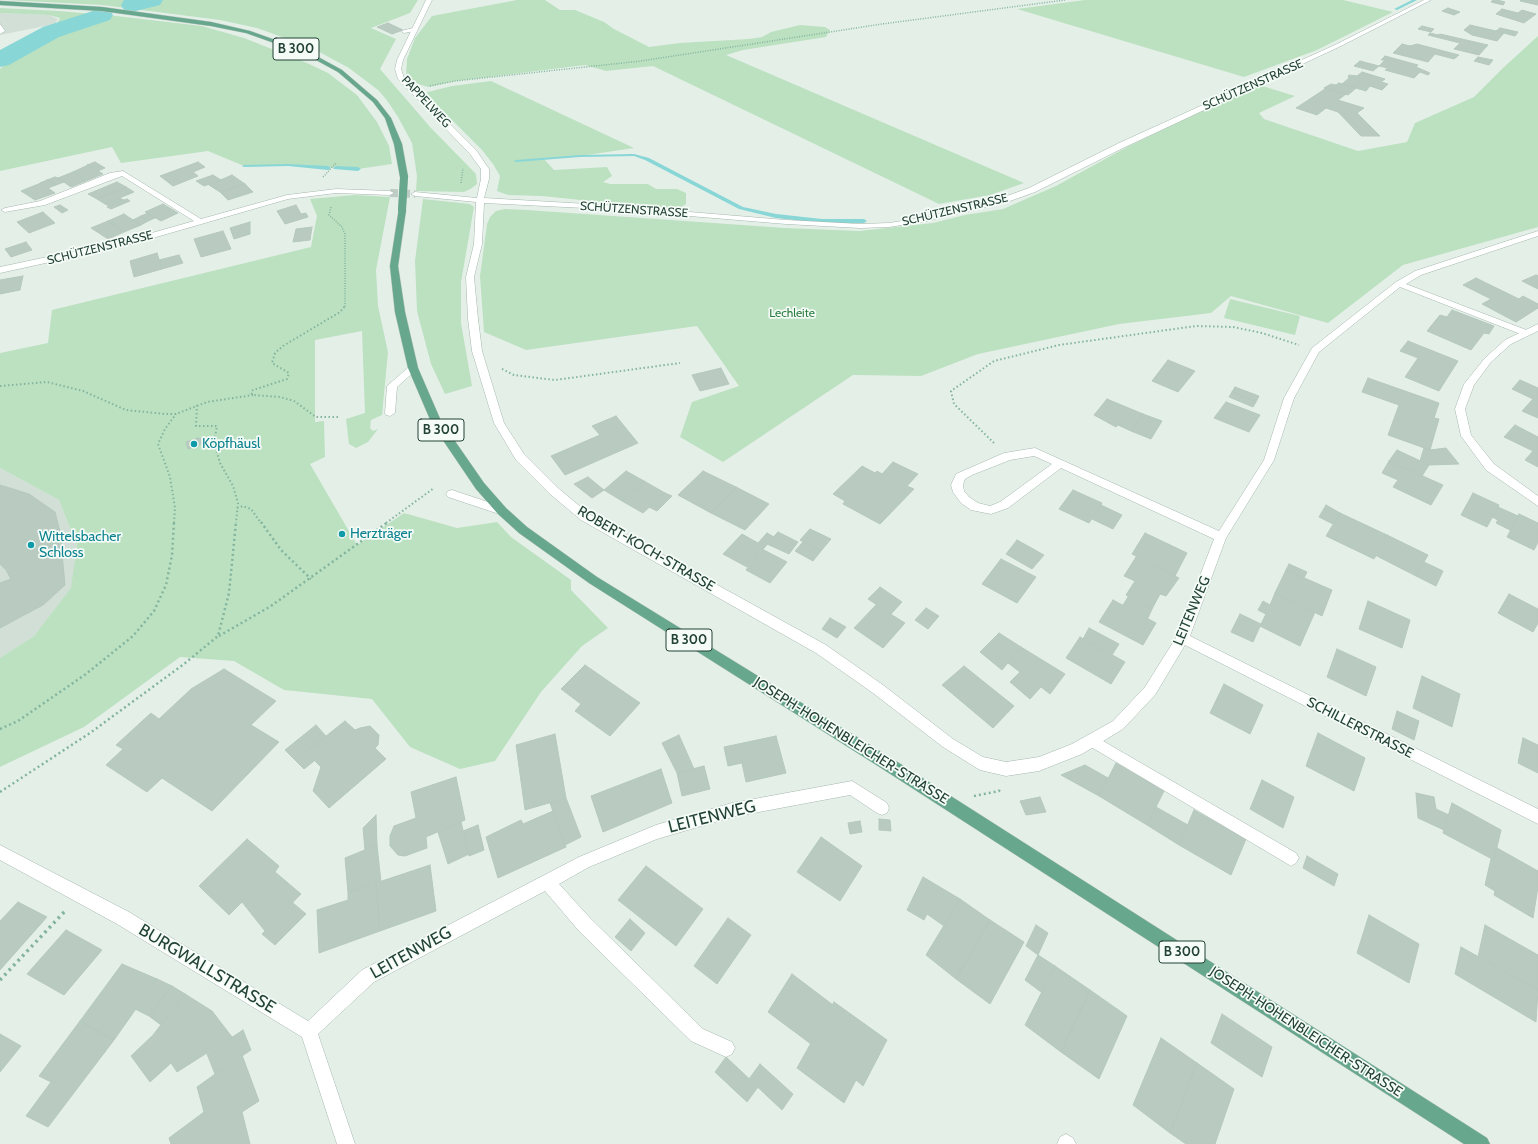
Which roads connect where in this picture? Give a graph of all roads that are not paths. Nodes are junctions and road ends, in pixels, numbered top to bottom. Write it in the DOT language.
graph roads {
  1 [pos="429,0"];
  2 [pos="1428,0"];
  3 [pos="0,3"];
  4 [pos="0,26"];
  5 [pos="413,30"];
  6 [pos="404,31"];
  7 [pos="0,32"];
  8 [pos="390,193"];
  9 [pos="415,194"];
  10 [pos="480,200"];
  11 [pos="5,210"];
  12 [pos="200,221"];
  13 [pos="1538,233"];
  14 [pos="0,270"];
  15 [pos="1399,284"];
  16 [pos="1538,327"];
  17 [pos="1526,333"];
  18 [pos="413,368"];
  19 [pos="390,413"];
  20 [pos="1060,463"];
  21 [pos="452,494"];
  22 [pos="1538,502"];
  23 [pos="502,511"];
  24 [pos="1221,537"];
  25 [pos="1183,638"];
  26 [pos="1091,740"];
  27 [pos="1006,769"];
  28 [pos="882,808"];
  29 [pos="1538,818"];
  30 [pos="0,852"];
  31 [pos="1291,858"];
  32 [pos="547,882"];
  33 [pos="309,1031"];
  34 [pos="726,1048"];
  35 [pos="346,1144"];
  36 [pos="1481,1144"];
  1 -- 5 [label="street, PAPPELWEG"];
  2 -- 10 [label="street, SCHÜTZENSTRASSE"];
  3 -- 18 [label="main road, JOSEPH-HOHENBLEICHER-STRASSE / B 300, bridge"];
  4 -- 7 [label="street"];
  5 -- 6 [label="street"];
  5 -- 10 [label="street, PAPPELWEG"];
  8 -- 12 [label="street, SCHÜTZENSTRASSE"];
  9 -- 10 [label="street, SCHÜTZENSTRASSE"];
  10 -- 27 [label="street, ROBERT-KOCH-STRASSE"];
  11 -- 12 [label="street"];
  12 -- 14 [label="street, SCHÜTZENSTRASSE"];
  13 -- 15 [label="street"];
  15 -- 17 [label="street"];
  15 -- 24 [label="street, LEITENWEG"];
  16 -- 17 [label="street"];
  17 -- 22 [label="street"];
  18 -- 19 [label="street"];
  18 -- 23 [label="main road, JOSEPH-HOHENBLEICHER-STRASSE / B 300"];
  20 -- 20 [label="street"];
  20 -- 24 [label="street"];
  21 -- 23 [label="street"];
  23 -- 36 [label="main road, JOSEPH-HOHENBLEICHER-STRASSE / B 300"];
  24 -- 25 [label="street, LEITENWEG"];
  25 -- 26 [label="street, LEITENWEG"];
  25 -- 29 [label="street, SCHILLERSTRASSE"];
  26 -- 27 [label="street, LEITENWEG"];
  26 -- 31 [label="street"];
  28 -- 32 [label="street, LEITENWEG"];
  30 -- 33 [label="street, BURGWALLSTRASSE"];
  32 -- 33 [label="street, LEITENWEG"];
  32 -- 34 [label="street"];
  33 -- 35 [label="street"];
}
